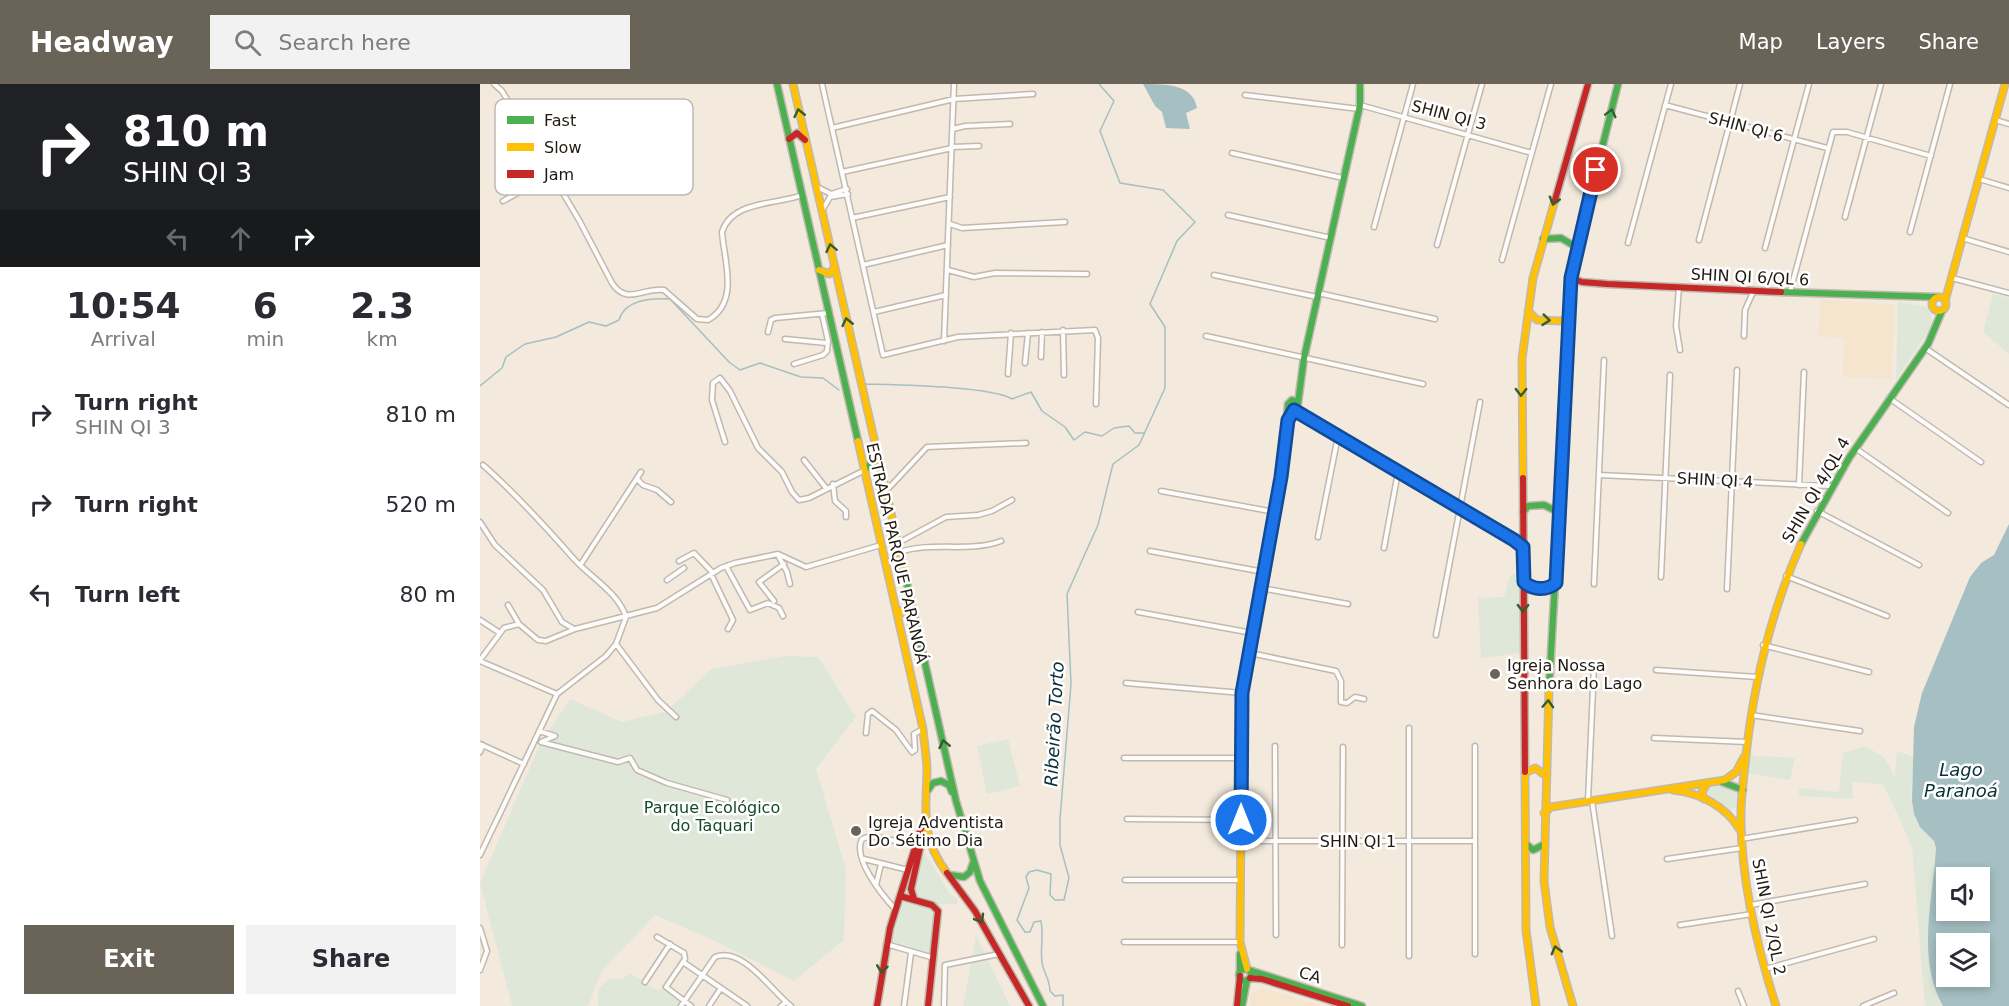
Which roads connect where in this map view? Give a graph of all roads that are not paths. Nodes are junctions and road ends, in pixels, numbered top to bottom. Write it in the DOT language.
graph roads {
  1 [pos="494,84"];
  2 [pos="777,84"];
  3 [pos="793,84"];
  4 [pos="822,84"];
  5 [pos="954,84"];
  6 [pos="1360,84"];
  7 [pos="1413,84"];
  8 [pos="1482,84"];
  9 [pos="1551,84"];
  10 [pos="1588,84"];
  11 [pos="1618,84"];
  12 [pos="1671,84"];
  13 [pos="1740,84"];
  14 [pos="1809,84"];
  15 [pos="1881,84"];
  16 [pos="1950,84"];
  17 [pos="2005,84"];
  18 [pos="1033,94"];
  19 [pos="1245,95"];
  20 [pos="507,99"];
  21 [pos="954,99"];
  22 [pos="1665,105"];
  23 [pos="1359,107"];
  24 [pos="1404,117"];
  25 [pos="1995,120"];
  26 [pos="1729,122"];
  27 [pos="1011,124"];
  28 [pos="2009,124"];
  29 [pos="832,128"];
  30 [pos="953,129"];
  31 [pos="1468,134"];
  32 [pos="1867,137"];
  33 [pos="789,139"];
  34 [pos="1794,140"];
  35 [pos="806,141"];
  36 [pos="979,146"];
  37 [pos="952,147"];
  38 [pos="1827,148"];
  39 [pos="1232,153"];
  40 [pos="1532,153"];
  41 [pos="1931,156"];
  42 [pos="842,172"];
  43 [pos="1343,178"];
  44 [pos="1979,180"];
  45 [pos="817,187"];
  46 [pos="2009,188"];
  47 [pos="847,189"];
  48 [pos="848,194"];
  49 [pos="513,195"];
  50 [pos="564,195"];
  51 [pos="802,195"];
  52 [pos="950,197"];
  53 [pos="792,199"];
  54 [pos="502,201"];
  55 [pos="804,205"];
  56 [pos="823,209"];
  57 [pos="1228,215"];
  58 [pos="1845,217"];
  59 [pos="852,218"];
  60 [pos="1065,222"];
  61 [pos="950,224"];
  62 [pos="1374,227"];
  63 [pos="1910,232"];
  64 [pos="1331,238"];
  65 [pos="1962,238"];
  66 [pos="1543,239"];
  67 [pos="1699,240"];
  68 [pos="1628,243"];
  69 [pos="948,245"];
  70 [pos="1437,245"];
  71 [pos="1576,247"];
  72 [pos="1765,248"];
  73 [pos="2009,252"];
  74 [pos="1502,260"];
  75 [pos="863,265"];
  76 [pos="835,267"];
  77 [pos="819,270"];
  78 [pos="948,270"];
  79 [pos="1087,274"];
  80 [pos="1214,275"];
  81 [pos="1952,278"];
  82 [pos="1571,282"];
  83 [pos="1679,287"];
  84 [pos="1754,290"];
  85 [pos="1790,292"];
  86 [pos="2009,293"];
  87 [pos="946,294"];
  88 [pos="1318,295"];
  89 [pos="1917,298"];
  90 [pos="1941,298"];
  91 [pos="1528,309"];
  92 [pos="1937,310"];
  93 [pos="874,312"];
  94 [pos="825,314"];
  95 [pos="1569,318"];
  96 [pos="1435,319"];
  97 [pos="1063,330"];
  98 [pos="768,332"];
  99 [pos="1042,332"];
  100 [pos="1011,333"];
  101 [pos="1028,333"];
  102 [pos="1206,336"];
  103 [pos="1744,336"];
  104 [pos="785,339"];
  105 [pos="828,341"];
  106 [pos="944,341"];
  107 [pos="1924,348"];
  108 [pos="1680,350"];
  109 [pos="1041,357"];
  110 [pos="1304,358"];
  111 [pos="1604,360"];
  112 [pos="1025,363"];
  113 [pos="794,364"];
  114 [pos="1737,370"];
  115 [pos="1804,372"];
  116 [pos="1008,374"];
  117 [pos="1064,375"];
  118 [pos="1670,375"];
  119 [pos="1423,384"];
  120 [pos="1889,398"];
  121 [pos="1480,402"];
  122 [pos="1096,404"];
  123 [pos="2009,405"];
  124 [pos="1294,406"];
  125 [pos="1338,436"];
  126 [pos="725,442"];
  127 [pos="1026,443"];
  128 [pos="1855,448"];
  129 [pos="804,460"];
  130 [pos="1981,462"];
  131 [pos="483,465"];
  132 [pos="880,469"];
  133 [pos="865,470"];
  134 [pos="641,472"];
  135 [pos="1398,472"];
  136 [pos="1599,475"];
  137 [pos="1665,478"];
  138 [pos="637,479"];
  139 [pos="1732,481"];
  140 [pos="833,484"];
  141 [pos="1798,485"];
  142 [pos="1830,486"];
  143 [pos="826,488"];
  144 [pos="886,491"];
  145 [pos="1161,491"];
  146 [pos="1012,500"];
  147 [pos="671,502"];
  148 [pos="1460,508"];
  149 [pos="1816,511"];
  150 [pos="1275,512"];
  151 [pos="1523,512"];
  152 [pos="1557,512"];
  153 [pos="1948,513"];
  154 [pos="846,517"];
  155 [pos="480,522"];
  156 [pos="1318,537"];
  157 [pos="1523,538"];
  158 [pos="1514,540"];
  159 [pos="1001,541"];
  160 [pos="898,543"];
  161 [pos="882,544"];
  162 [pos="1523,547"];
  163 [pos="1384,548"];
  164 [pos="1150,551"];
  165 [pos="900,552"];
  166 [pos="778,554"];
  167 [pos="679,561"];
  168 [pos="582,564"];
  169 [pos="784,564"];
  170 [pos="1919,565"];
  171 [pos="726,566"];
  172 [pos="684,568"];
  173 [pos="1264,572"];
  174 [pos="712,573"];
  175 [pos="1786,576"];
  176 [pos="1660,578"];
  177 [pos="667,580"];
  178 [pos="1524,582"];
  179 [pos="1556,583"];
  180 [pos="790,584"];
  181 [pos="1594,584"];
  182 [pos="1261,588"];
  183 [pos="1727,589"];
  184 [pos="774,601"];
  185 [pos="1348,604"];
  186 [pos="508,605"];
  187 [pos="913,608"];
  188 [pos="896,609"];
  189 [pos="1138,612"];
  190 [pos="783,616"];
  191 [pos="1887,616"];
  192 [pos="626,617"];
  193 [pos="480,620"];
  194 [pos="519,624"];
  195 [pos="574,629"];
  196 [pos="728,629"];
  197 [pos="500,633"];
  198 [pos="1252,633"];
  199 [pos="1436,635"];
  200 [pos="616,644"];
  201 [pos="1763,645"];
  202 [pos="1249,652"];
  203 [pos="480,661"];
  204 [pos="1594,666"];
  205 [pos="1656,670"];
  206 [pos="1869,672"];
  207 [pos="1757,677"];
  208 [pos="1126,683"];
  209 [pos="1242,693"];
  210 [pos="557,694"];
  211 [pos="1364,699"];
  212 [pos="1750,715"];
  213 [pos="676,717"];
  214 [pos="1409,728"];
  215 [pos="922,729"];
  216 [pos="539,731"];
  217 [pos="1860,731"];
  218 [pos="866,733"];
  219 [pos="1654,738"];
  220 [pos="1747,742"];
  221 [pos="482,744"];
  222 [pos="1275,746"];
  223 [pos="1475,746"];
  224 [pos="1343,747"];
  225 [pos="480,752"];
  226 [pos="1745,752"];
  227 [pos="1124,758"];
  228 [pos="1241,758"];
  229 [pos="524,764"];
  230 [pos="1524,774"];
  231 [pos="1545,775"];
  232 [pos="1717,782"];
  233 [pos="1707,783"];
  234 [pos="1669,789"];
  235 [pos="1743,790"];
  236 [pos="925,798"];
  237 [pos="1704,799"];
  238 [pos="727,800"];
  239 [pos="956,801"];
  240 [pos="1590,801"];
  241 [pos="1544,802"];
  242 [pos="1551,807"];
  243 [pos="1742,808"];
  244 [pos="1544,813"];
  245 [pos="1725,813"];
  246 [pos="924,819"];
  247 [pos="1127,819"];
  248 [pos="1241,820"];
  249 [pos="1855,820"];
  250 [pos="1741,836"];
  251 [pos="1276,840"];
  252 [pos="1241,841"];
  253 [pos="1342,841"];
  254 [pos="1409,841"];
  255 [pos="1475,841"];
  256 [pos="1526,843"];
  257 [pos="1543,844"];
  258 [pos="1742,848"];
  259 [pos="917,849"];
  260 [pos="480,855"];
  261 [pos="935,857"];
  262 [pos="863,859"];
  263 [pos="1666,859"];
  264 [pos="973,862"];
  265 [pos="882,864"];
  266 [pos="908,870"];
  267 [pos="946,872"];
  268 [pos="1125,880"];
  269 [pos="1240,880"];
  270 [pos="1865,884"];
  271 [pos="876,885"];
  272 [pos="900,896"];
  273 [pos="914,900"];
  274 [pos="1751,905"];
  275 [pos="895,909"];
  276 [pos="1752,914"];
  277 [pos="1680,925"];
  278 [pos="480,928"];
  279 [pos="1276,935"];
  280 [pos="1612,936"];
  281 [pos="657,937"];
  282 [pos="1874,939"];
  283 [pos="1124,942"];
  284 [pos="1240,942"];
  285 [pos="670,944"];
  286 [pos="886,944"];
  287 [pos="1342,945"];
  288 [pos="911,953"];
  289 [pos="999,954"];
  290 [pos="1476,954"];
  291 [pos="1409,956"];
  292 [pos="934,958"];
  293 [pos="683,962"];
  294 [pos="480,969"];
  295 [pos="1764,969"];
  296 [pos="1244,972"];
  297 [pos="702,975"];
  298 [pos="1249,979"];
  299 [pos="645,982"];
  300 [pos="721,988"];
  301 [pos="1738,991"];
  302 [pos="1894,993"];
  303 [pos="684,1001"];
  304 [pos="786,1002"];
  305 [pos="681,1006"];
  306 [pos="691,1006"];
  307 [pos="709,1006"];
  308 [pos="747,1006"];
  309 [pos="781,1006"];
  310 [pos="790,1006"];
  311 [pos="877,1006"];
  312 [pos="904,1006"];
  313 [pos="928,1006"];
  314 [pos="944,1006"];
  315 [pos="1029,1006"];
  316 [pos="1043,1006"];
  317 [pos="1237,1006"];
  318 [pos="1242,1006"];
  319 [pos="1347,1006"];
  320 [pos="1362,1006"];
  321 [pos="1536,1006"];
  322 [pos="1573,1006"];
  323 [pos="1744,1006"];
  324 [pos="1776,1006"];
  325 [pos="1863,1006"];
  1 -- 20 [label="street"];
  2 -- 33 [label="main road, ESTRADA PARQUE PARANOÁ"];
  35 -- 3 [label="main road, ESTRADA PARQUE PARANOÁ, one-way"];
  4 -- 29 [label="street"];
  5 -- 21 [label="street"];
  6 -- 23 [label="main road"];
  7 -- 24 [label="street"];
  8 -- 31 [label="street"];
  9 -- 40 [label="street"];
  10 -- 66 [label="main road, one-way"];
  71 -- 11 [label="main road, one-way"];
  12 -- 22 [label="street"];
  13 -- 26 [label="street"];
  14 -- 34 [label="street"];
  15 -- 32 [label="street"];
  16 -- 41 [label="street"];
  17 -- 25 [label="main road"];
  18 -- 21 [label="street"];
  19 -- 23 [label="street, SHIN QI 3"];
  21 -- 29 [label="street"];
  21 -- 30 [label="street"];
  22 -- 26 [label="street, SHIN QI 6"];
  22 -- 68 [label="street"];
  23 -- 24 [label="street, SHIN QI 3"];
  23 -- 43 [label="main road"];
  24 -- 31 [label="street, SHIN QI 3"];
  24 -- 62 [label="street"];
  25 -- 28 [label="street"];
  25 -- 44 [label="main road"];
  26 -- 34 [label="street, SHIN QI 6"];
  26 -- 67 [label="street"];
  27 -- 30 [label="street"];
  29 -- 42 [label="street"];
  30 -- 37 [label="street"];
  31 -- 40 [label="street, SHIN QI 3"];
  31 -- 70 [label="street"];
  32 -- 38 [label="street"];
  32 -- 41 [label="street"];
  32 -- 58 [label="street"];
  33 -- 35 [label="main road"];
  33 -- 51 [label="main road, ESTRADA PARQUE PARANOÁ"];
  34 -- 38 [label="street, SHIN QI 6"];
  34 -- 72 [label="street"];
  35 -- 45 [label="main road, ESTRADA PARQUE PARANOÁ"];
  36 -- 37 [label="street"];
  37 -- 42 [label="street"];
  37 -- 52 [label="street"];
  38 -- 85 [label="street"];
  39 -- 43 [label="street"];
  40 -- 74 [label="street"];
  41 -- 63 [label="street"];
  42 -- 47 [label="street"];
  43 -- 64 [label="main road"];
  44 -- 46 [label="street"];
  44 -- 65 [label="main road"];
  45 -- 47 [label="street"];
  45 -- 56 [label="main road, ESTRADA PARQUE PARANOÁ"];
  47 -- 48 [label="street"];
  48 -- 56 [label="street"];
  48 -- 59 [label="street"];
  49 -- 54 [label="street"];
  50 -- 53 [label="street"];
  51 -- 53 [label="street"];
  51 -- 55 [label="main road, ESTRADA PARQUE PARANOÁ"];
  52 -- 59 [label="street"];
  52 -- 61 [label="street"];
  53 -- 55 [label="street"];
  55 -- 77 [label="main road, ESTRADA PARQUE PARANOÁ"];
  76 -- 56 [label="main road, ESTRADA PARQUE PARANOÁ, one-way"];
  57 -- 64 [label="street"];
  59 -- 75 [label="street"];
  60 -- 61 [label="street"];
  61 -- 69 [label="street"];
  64 -- 88 [label="main road"];
  65 -- 73 [label="street"];
  65 -- 81 [label="main road"];
  66 -- 71 [label="main road"];
  66 -- 91 [label="main road"];
  69 -- 75 [label="street"];
  69 -- 78 [label="street"];
  71 -- 82 [label="main road"];
  75 -- 93 [label="street"];
  76 -- 77 [label="main road"];
  132 -- 76 [label="main road, ESTRADA PARQUE PARANOÁ, one-way"];
  77 -- 94 [label="main road, ESTRADA PARQUE PARANOÁ"];
  78 -- 79 [label="street"];
  78 -- 87 [label="street"];
  80 -- 88 [label="street"];
  81 -- 86 [label="street"];
  81 -- 90 [label="main road"];
  82 -- 83 [label="main road, SHIN QI 6/QL 6"];
  82 -- 95 [label="main road"];
  83 -- 84 [label="main road, SHIN QI 6/QL 6"];
  83 -- 108 [label="street"];
  84 -- 85 [label="main road, SHIN QI 6/QL 6"];
  84 -- 103 [label="street"];
  85 -- 89 [label="main road, SHIN QI 6/QL 6"];
  87 -- 93 [label="street"];
  87 -- 106 [label="street"];
  88 -- 96 [label="street"];
  88 -- 110 [label="main road"];
  89 -- 90 [label="main road, SHIN QI 6/QL 6"];
  89 -- 92 [label="main road"];
  90 -- 92 [label="main road"];
  90 -- 92 [label="main road"];
  91 -- 95 [label="main road, one-way"];
  91 -- 151 [label="main road, one-way"];
  92 -- 107 [label="main road, SHIN QI 4/QL 4"];
  93 -- 106 [label="street"];
  94 -- 98 [label="street"];
  94 -- 105 [label="street"];
  94 -- 133 [label="main road, ESTRADA PARQUE PARANOÁ"];
  95 -- 152 [label="main road"];
  97 -- 99 [label="street"];
  97 -- 117 [label="street"];
  97 -- 122 [label="street"];
  99 -- 101 [label="street"];
  99 -- 109 [label="street"];
  100 -- 101 [label="street"];
  100 -- 106 [label="street"];
  100 -- 116 [label="street"];
  101 -- 112 [label="street"];
  102 -- 110 [label="street"];
  104 -- 105 [label="street"];
  105 -- 113 [label="street"];
  107 -- 120 [label="main road, SHIN QI 4/QL 4"];
  107 -- 123 [label="street"];
  110 -- 119 [label="street"];
  110 -- 124 [label="main road"];
  111 -- 136 [label="street"];
  114 -- 139 [label="street"];
  115 -- 141 [label="street"];
  118 -- 137 [label="street"];
  120 -- 128 [label="main road, SHIN QI 4/QL 4"];
  120 -- 130 [label="street"];
  121 -- 148 [label="street"];
  124 -- 125 [label="main road"];
  124 -- 150 [label="main road"];
  125 -- 135 [label="main road"];
  125 -- 156 [label="street"];
  126 -- 143 [label="street"];
  127 -- 144 [label="street"];
  128 -- 142 [label="main road, SHIN QI 4/QL 4"];
  128 -- 153 [label="street"];
  129 -- 143 [label="street"];
  131 -- 168 [label="street"];
  132 -- 133 [label="main road"];
  132 -- 144 [label="main road, ESTRADA PARQUE PARANOÁ"];
  133 -- 140 [label="street"];
  133 -- 161 [label="main road, ESTRADA PARQUE PARANOÁ"];
  134 -- 138 [label="street"];
  135 -- 148 [label="main road"];
  135 -- 163 [label="street"];
  136 -- 137 [label="street, SHIN QI 4"];
  136 -- 181 [label="street"];
  137 -- 139 [label="street, SHIN QI 4"];
  137 -- 176 [label="street"];
  138 -- 147 [label="street"];
  138 -- 168 [label="street"];
  139 -- 141 [label="street, SHIN QI 4"];
  139 -- 183 [label="street"];
  140 -- 143 [label="street"];
  140 -- 154 [label="street"];
  141 -- 142 [label="street, SHIN QI 4"];
  142 -- 149 [label="main road, SHIN QI 4/QL 4"];
  144 -- 160 [label="main road, ESTRADA PARQUE PARANOÁ"];
  145 -- 150 [label="street"];
  146 -- 160 [label="street"];
  148 -- 158 [label="main road"];
  148 -- 199 [label="street"];
  149 -- 170 [label="street"];
  149 -- 175 [label="main road, SHIN QI 4/QL 4"];
  150 -- 173 [label="main road"];
  151 -- 152 [label="main road"];
  151 -- 157 [label="main road"];
  152 -- 179 [label="main road"];
  155 -- 195 [label="street"];
  157 -- 158 [label="main road"];
  157 -- 162 [label="main road"];
  158 -- 162 [label="main road"];
  159 -- 165 [label="street"];
  160 -- 165 [label="main road, ESTRADA PARQUE PARANOÁ"];
  161 -- 166 [label="street"];
  161 -- 188 [label="main road, ESTRADA PARQUE PARANOÁ"];
  162 -- 178 [label="main road"];
  164 -- 173 [label="street"];
  165 -- 187 [label="main road, ESTRADA PARQUE PARANOÁ"];
  166 -- 169 [label="street"];
  166 -- 171 [label="street"];
  167 -- 174 [label="street"];
  168 -- 192 [label="street"];
  169 -- 180 [label="street"];
  169 -- 184 [label="street"];
  171 -- 174 [label="street"];
  171 -- 190 [label="street"];
  172 -- 177 [label="street"];
  173 -- 182 [label="main road"];
  174 -- 192 [label="street"];
  174 -- 196 [label="street"];
  175 -- 191 [label="street"];
  175 -- 201 [label="main road, SHIN QI 4/QL 4"];
  178 -- 179 [label="main road"];
  178 -- 230 [label="main road, one-way"];
  231 -- 179 [label="main road, one-way"];
  182 -- 185 [label="street"];
  182 -- 198 [label="main road"];
  186 -- 194 [label="street"];
  187 -- 188 [label="main road"];
  239 -- 187 [label="main road, ESTRADA PARQUE PARANOÁ, one-way"];
  188 -- 215 [label="main road, ESTRADA PARQUE PARANOÁ"];
  189 -- 198 [label="street"];
  192 -- 195 [label="street"];
  192 -- 200 [label="street"];
  193 -- 197 [label="street"];
  194 -- 195 [label="street"];
  194 -- 197 [label="street"];
  197 -- 203 [label="street"];
  198 -- 202 [label="main road"];
  200 -- 210 [label="street"];
  200 -- 213 [label="street"];
  201 -- 206 [label="street"];
  201 -- 207 [label="main road, SHIN QI 4/QL 4"];
  202 -- 209 [label="main road"];
  202 -- 211 [label="street"];
  203 -- 210 [label="street"];
  204 -- 240 [label="street"];
  205 -- 207 [label="street"];
  207 -- 212 [label="main road, SHIN QI 4/QL 4"];
  208 -- 209 [label="street"];
  209 -- 228 [label="main road"];
  210 -- 216 [label="street"];
  212 -- 217 [label="street"];
  212 -- 220 [label="main road, SHIN QI 4/QL 4"];
  214 -- 254 [label="street"];
  215 -- 218 [label="street"];
  215 -- 236 [label="main road, ESTRADA PARQUE PARANOÁ"];
  216 -- 229 [label="street"];
  216 -- 238 [label="street"];
  219 -- 220 [label="street"];
  220 -- 226 [label="main road, SHIN QI 4/QL 4"];
  221 -- 225 [label="street"];
  221 -- 229 [label="street"];
  222 -- 251 [label="street"];
  223 -- 255 [label="street"];
  224 -- 253 [label="street"];
  226 -- 232 [label="main road, SHIN QI 4/QL 4"];
  226 -- 235 [label="main road, SHIN QI 4/QL 4"];
  227 -- 228 [label="street"];
  228 -- 248 [label="main road"];
  229 -- 260 [label="street"];
  230 -- 231 [label="main road"];
  230 -- 256 [label="main road"];
  231 -- 241 [label="main road"];
  232 -- 233 [label="main road"];
  232 -- 235 [label="main road"];
  233 -- 234 [label="main road"];
  233 -- 237 [label="main road"];
  234 -- 237 [label="main road"];
  234 -- 240 [label="main road"];
  235 -- 243 [label="main road, SHIN QI 4/QL 4"];
  236 -- 239 [label="main road"];
  236 -- 246 [label="main road, ESTRADA PARQUE PARANOÁ"];
  237 -- 245 [label="main road"];
  239 -- 264 [label="main road, ESTRADA PARQUE PARANOÁ"];
  240 -- 242 [label="main road"];
  240 -- 280 [label="street"];
  241 -- 242 [label="main road"];
  241 -- 244 [label="main road"];
  242 -- 244 [label="main road"];
  243 -- 245 [label="main road"];
  243 -- 250 [label="main road, SHIN QI 2/QL 2"];
  244 -- 257 [label="main road"];
  245 -- 250 [label="main road"];
  246 -- 259 [label="main road"];
  246 -- 261 [label="main road, ESTRADA PARQUE PARANOÁ"];
  247 -- 248 [label="street"];
  248 -- 252 [label="main road"];
  249 -- 250 [label="street"];
  250 -- 258 [label="main road, SHIN QI 2/QL 2"];
  251 -- 252 [label="street, SHIN QI 1"];
  251 -- 253 [label="street, SHIN QI 1"];
  251 -- 279 [label="street"];
  252 -- 269 [label="main road"];
  253 -- 254 [label="street, SHIN QI 1"];
  253 -- 287 [label="street"];
  254 -- 255 [label="street, SHIN QI 1"];
  254 -- 291 [label="street"];
  255 -- 290 [label="street"];
  256 -- 257 [label="main road"];
  256 -- 321 [label="main road"];
  322 -- 257 [label="main road, one-way"];
  258 -- 263 [label="street"];
  258 -- 274 [label="main road, SHIN QI 2/QL 2"];
  259 -- 261 [label="main road"];
  259 -- 262 [label="street"];
  259 -- 266 [label="main road"];
  259 -- 273 [label="main road"];
  261 -- 267 [label="main road, ESTRADA PARQUE PARANOÁ"];
  262 -- 265 [label="street"];
  262 -- 271 [label="street"];
  264 -- 267 [label="main road"];
  264 -- 316 [label="main road, ESTRADA PARQUE PARANOÁ"];
  265 -- 266 [label="street"];
  265 -- 271 [label="street"];
  266 -- 272 [label="main road"];
  267 -- 289 [label="main road, ESTRADA PARQUE PARANOÁ, one-way"];
  268 -- 269 [label="street"];
  269 -- 284 [label="main road"];
  270 -- 274 [label="street"];
  271 -- 275 [label="street"];
  272 -- 273 [label="main road"];
  272 -- 275 [label="main road"];
  273 -- 292 [label="main road"];
  274 -- 276 [label="main road, SHIN QI 2/QL 2"];
  275 -- 286 [label="main road"];
  276 -- 277 [label="street"];
  276 -- 295 [label="main road, SHIN QI 2/QL 2"];
  278 -- 294 [label="street"];
  281 -- 285 [label="street"];
  282 -- 295 [label="street"];
  283 -- 284 [label="street"];
  284 -- 296 [label="main road"];
  285 -- 293 [label="street"];
  285 -- 299 [label="street"];
  286 -- 288 [label="street"];
  286 -- 311 [label="main road, one-way"];
  288 -- 292 [label="street"];
  288 -- 312 [label="street"];
  289 -- 314 [label="street"];
  289 -- 315 [label="main road, ESTRADA PARQUE PARANOÁ"];
  292 -- 313 [label="main road"];
  293 -- 297 [label="street"];
  293 -- 303 [label="street"];
  295 -- 324 [label="main road, SHIN QI 2/QL 2"];
  296 -- 298 [label="main road, CA"];
  296 -- 298 [label="main road"];
  296 -- 317 [label="main road"];
  296 -- 320 [label="main road, CA"];
  297 -- 300 [label="street"];
  297 -- 303 [label="street"];
  297 -- 304 [label="street"];
  298 -- 318 [label="main road"];
  298 -- 319 [label="main road, CA"];
  300 -- 307 [label="street"];
  300 -- 308 [label="street"];
  301 -- 323 [label="street"];
  302 -- 325 [label="street"];
  303 -- 305 [label="street"];
  303 -- 306 [label="street"];
  304 -- 309 [label="street"];
  304 -- 310 [label="street"];
}
